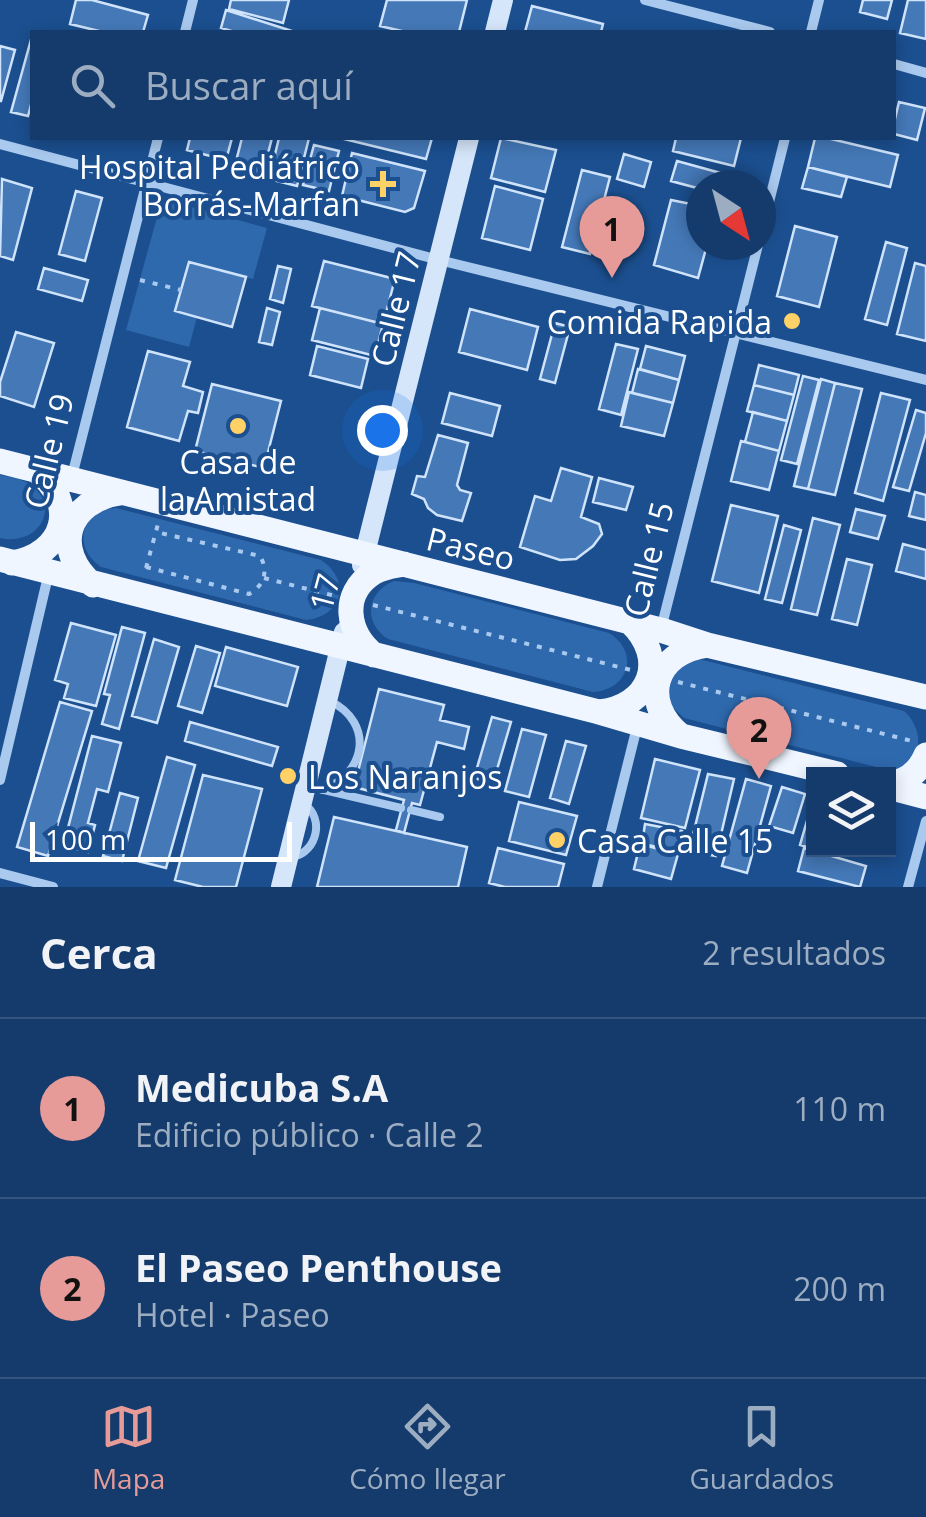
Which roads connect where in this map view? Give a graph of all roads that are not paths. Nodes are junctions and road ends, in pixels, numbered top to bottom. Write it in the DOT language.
graph roads {
  1 [pos="193,0"];
  2 [pos="503,0"];
  3 [pos="646,0"];
  4 [pos="819,0"];
  5 [pos="186,30"];
  6 [pos="496,30"];
  7 [pos="762,30"];
  8 [pos="812,30"];
  9 [pos="896,64"];
  10 [pos="926,72"];
  11 [pos="158,140"];
  12 [pos="469,140"];
  13 [pos="784,140"];
  14 [pos="0,144"];
  15 [pos="776,174"];
  16 [pos="147,182"];
  17 [pos="439,260"];
  18 [pos="754,260"];
  19 [pos="736,335"];
  20 [pos="926,380"];
  21 [pos="0,461"];
  22 [pos="36,471"];
  23 [pos="71,481"];
  24 [pos="120,494"];
  25 [pos="60,526"];
  26 [pos="365,554"];
  27 [pos="6,561"];
  28 [pos="404,564"];
  29 [pos="49,572"];
  30 [pos="93,585"];
  31 [pos="352,600"];
  32 [pos="630,622"];
  33 [pos="661,630"];
  34 [pos="707,645"];
  35 [pos="341,646"];
  36 [pos="375,656"];
  37 [pos="654,676"];
  38 [pos="894,689"];
  39 [pos="926,698"];
  40 [pos="327,700"];
  41 [pos="599,712"];
  42 [pos="926,714"];
  43 [pos="638,723"];
  44 [pos="680,736"];
  45 [pos="926,756"];
  46 [pos="807,767"];
  47 [pos="0,780"];
  48 [pos="896,783"];
  49 [pos="896,788"];
  50 [pos="309,793"];
  51 [pos="926,797"];
  52 [pos="440,816"];
  53 [pos="926,821"];
  54 [pos="0,873"];
  55 [pos="53,887"];
  56 [pos="281,887"];
  57 [pos="596,887"];
  58 [pos="908,887"];
  1 -- 5 [label="street"];
  2 -- 6 [label="street"];
  3 -- 7 [label="street"];
  4 -- 8 [label="street"];
  9 -- 10 [label="street"];
  11 -- 16 [label="street, Calle 19"];
  12 -- 17 [label="street, Calle 17"];
  13 -- 15 [label="street"];
  14 -- 16 [label="street"];
  16 -- 17 [label="street"];
  16 -- 23 [label="street, Calle 19"];
  17 -- 19 [label="street"];
  17 -- 26 [label="street, Calle 17"];
  18 -- 19 [label="street, Calle 15"];
  19 -- 20 [label="street"];
  19 -- 33 [label="street, Calle 15"];
  21 -- 22 [label="main road, Paseo"];
  22 -- 23 [label="main road, Paseo"];
  22 -- 25 [label="main road"];
  23 -- 24 [label="main road, Paseo"];
  23 -- 25 [label="street, Calle 19"];
  24 -- 26 [label="main road, Paseo"];
  24 -- 30 [label="main road"];
  25 -- 27 [label="main road"];
  25 -- 29 [label="street, Calle 19"];
  26 -- 28 [label="main road, Paseo"];
  26 -- 31 [label="street, 17"];
  27 -- 29 [label="main road"];
  28 -- 31 [label="main road"];
  28 -- 32 [label="main road, Paseo"];
  29 -- 30 [label="main road"];
  29 -- 47 [label="street, Calle 19"];
  30 -- 35 [label="main road"];
  31 -- 35 [label="street, 17"];
  31 -- 36 [label="main road"];
  32 -- 33 [label="main road, Paseo"];
  32 -- 37 [label="main road"];
  33 -- 34 [label="main road, Paseo"];
  33 -- 37 [label="street, Calle 15"];
  34 -- 37 [label="main road"];
  34 -- 38 [label="main road, Paseo"];
  35 -- 36 [label="main road"];
  35 -- 40 [label="street"];
  36 -- 41 [label="main road"];
  37 -- 41 [label="main road"];
  37 -- 43 [label="street, Calle 15"];
  37 -- 44 [label="main road"];
  38 -- 39 [label="main road, Paseo"];
  38 -- 42 [label="main road"];
  40 -- 50 [label="street"];
  40 -- 50 [label="lane"];
  41 -- 43 [label="main road"];
  43 -- 44 [label="main road"];
  43 -- 57 [label="street, Calle 15"];
  44 -- 46 [label="main road"];
  45 -- 48 [label="main road"];
  49 -- 51 [label="main road"];
  50 -- 52 [label="lane"];
  50 -- 56 [label="street"];
  53 -- 58 [label="street"];
  54 -- 55 [label="street"];
}
